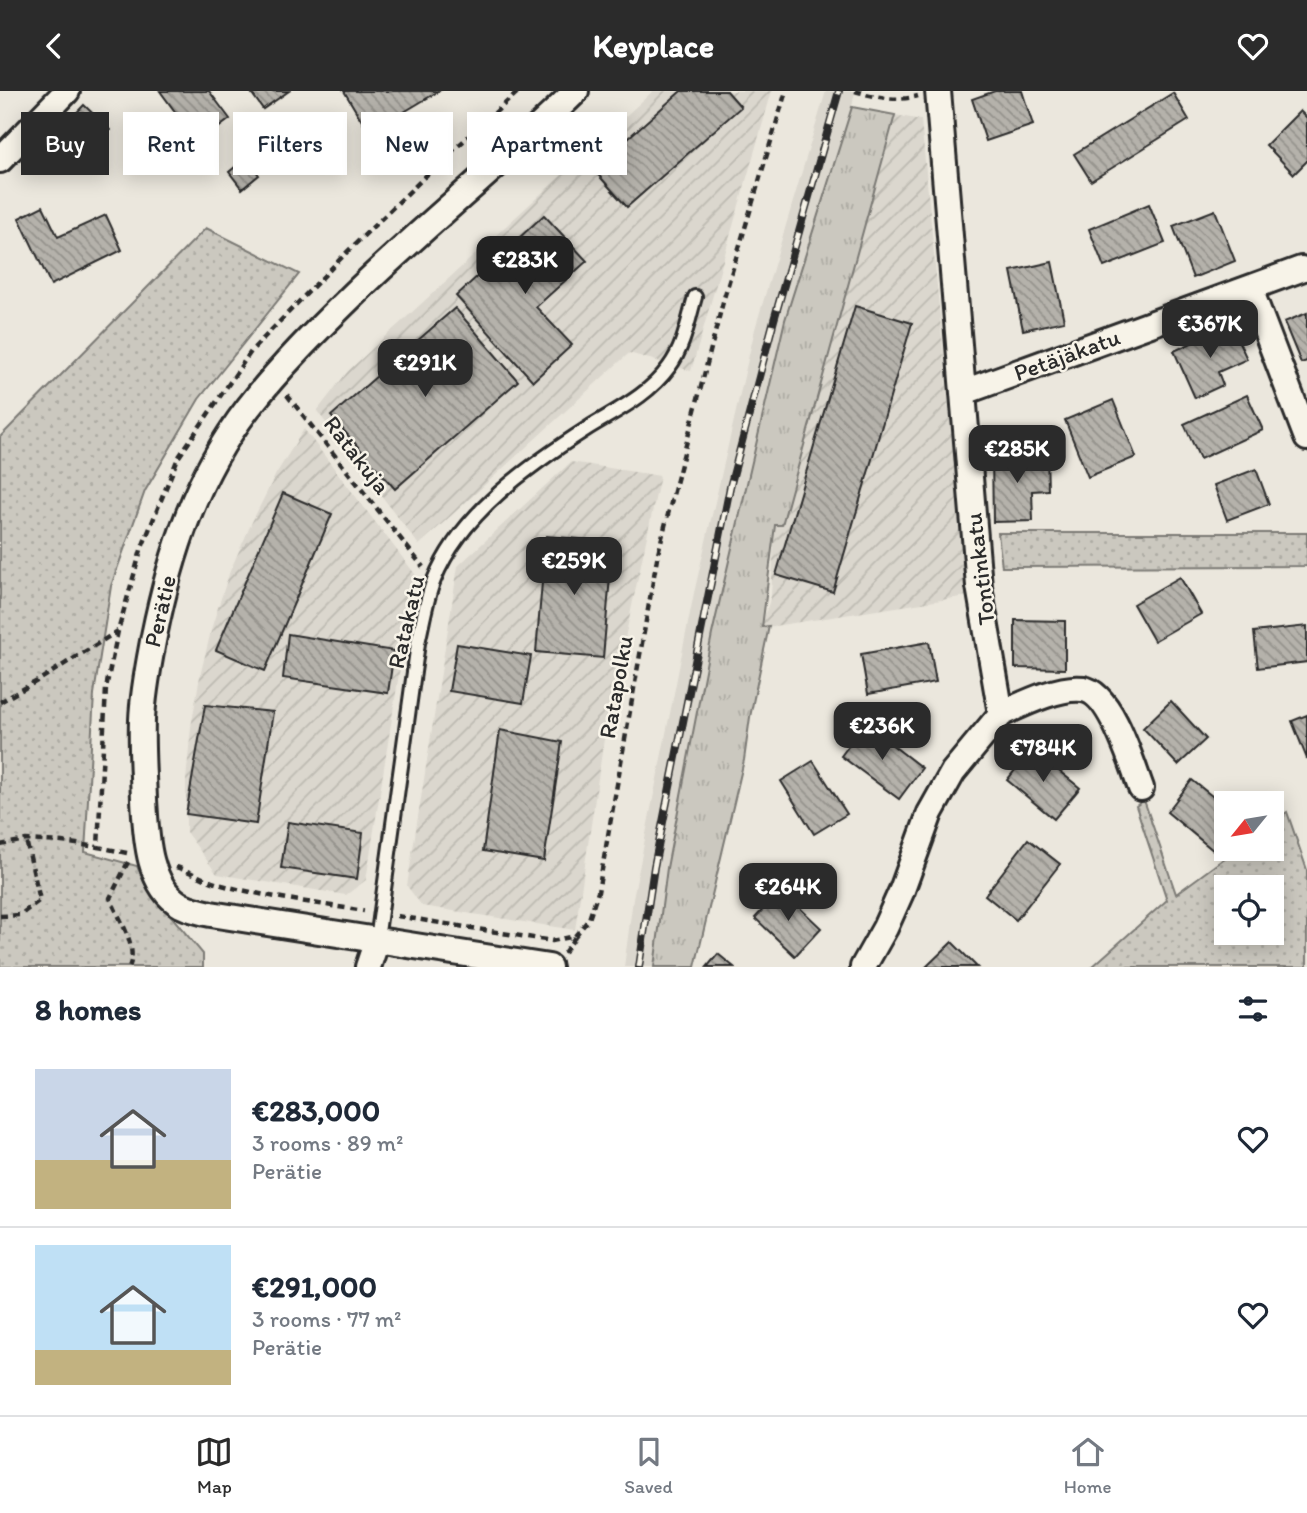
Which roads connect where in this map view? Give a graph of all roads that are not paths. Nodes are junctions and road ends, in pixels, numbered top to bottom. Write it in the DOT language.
graph roads {
  1 [pos="67,91"];
  2 [pos="576,91"];
  3 [pos="930,93"];
  4 [pos="0,160"];
  5 [pos="1301,269"];
  6 [pos="1250,289"];
  7 [pos="695,297"];
  8 [pos="964,393"];
  9 [pos="1307,438"];
  10 [pos="1002,714"];
  11 [pos="1141,788"];
  12 [pos="377,940"];
  13 [pos="368,967"];
  14 [pos="549,967"];
  15 [pos="863,967"];
  1 -- 4 [label="street"];
  2 -- 12 [label="street, Perätie"];
  3 -- 8 [label="street, Tontinkatu"];
  5 -- 6 [label="street, Petäjäkatu"];
  6 -- 8 [label="street, Petäjäkatu"];
  6 -- 9 [label="street"];
  7 -- 12 [label="lane, Ratakatu"];
  8 -- 10 [label="street, Tontinkatu"];
  10 -- 11 [label="street"];
  10 -- 15 [label="street"];
  12 -- 13 [label="street"];
  12 -- 14 [label="street, Perätie"];
}
